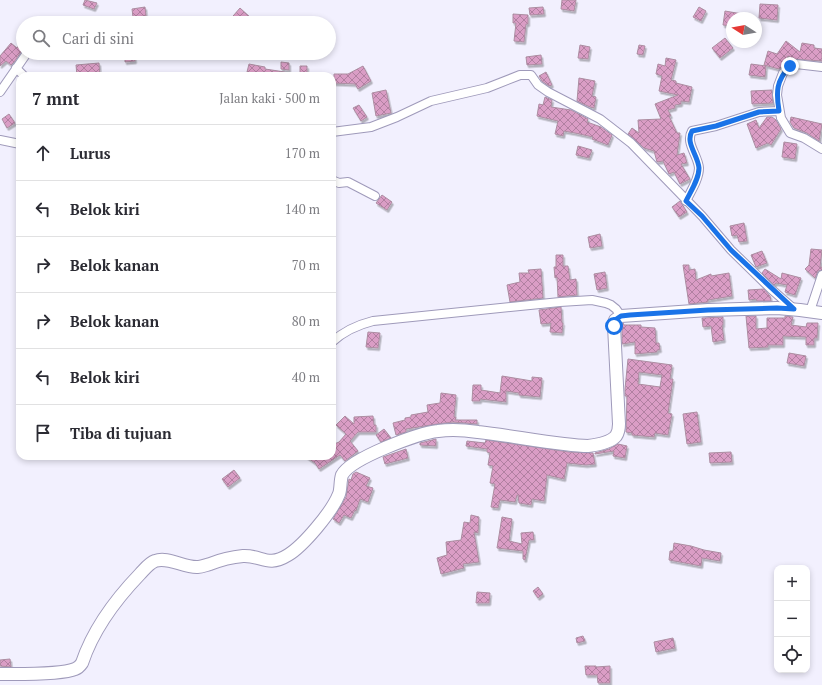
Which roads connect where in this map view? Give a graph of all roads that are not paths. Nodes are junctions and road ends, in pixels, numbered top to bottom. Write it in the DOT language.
graph roads {
  1 [pos="22,60"];
  2 [pos="822,67"];
  3 [pos="16,68"];
  4 [pos="20,72"];
  5 [pos="0,92"];
  6 [pos="779,111"];
  7 [pos="336,131"];
  8 [pos="0,140"];
  9 [pos="16,143"];
  10 [pos="822,149"];
  11 [pos="336,182"];
  12 [pos="375,196"];
  13 [pos="686,201"];
  14 [pos="822,275"];
  15 [pos="794,309"];
  16 [pos="816,312"];
  17 [pos="621,316"];
  18 [pos="336,339"];
  19 [pos="0,674"];
  1 -- 3 [label="street"];
  2 -- 6 [label="street"];
  3 -- 4 [label="street"];
  3 -- 5 [label="street"];
  6 -- 10 [label="street"];
  6 -- 13 [label="street"];
  7 -- 13 [label="street"];
  8 -- 9 [label="street"];
  11 -- 12 [label="street"];
  13 -- 15 [label="street"];
  14 -- 16 [label="street"];
  15 -- 16 [label="street"];
  15 -- 17 [label="street"];
  17 -- 18 [label="street"];
  17 -- 19 [label="street"];
}
